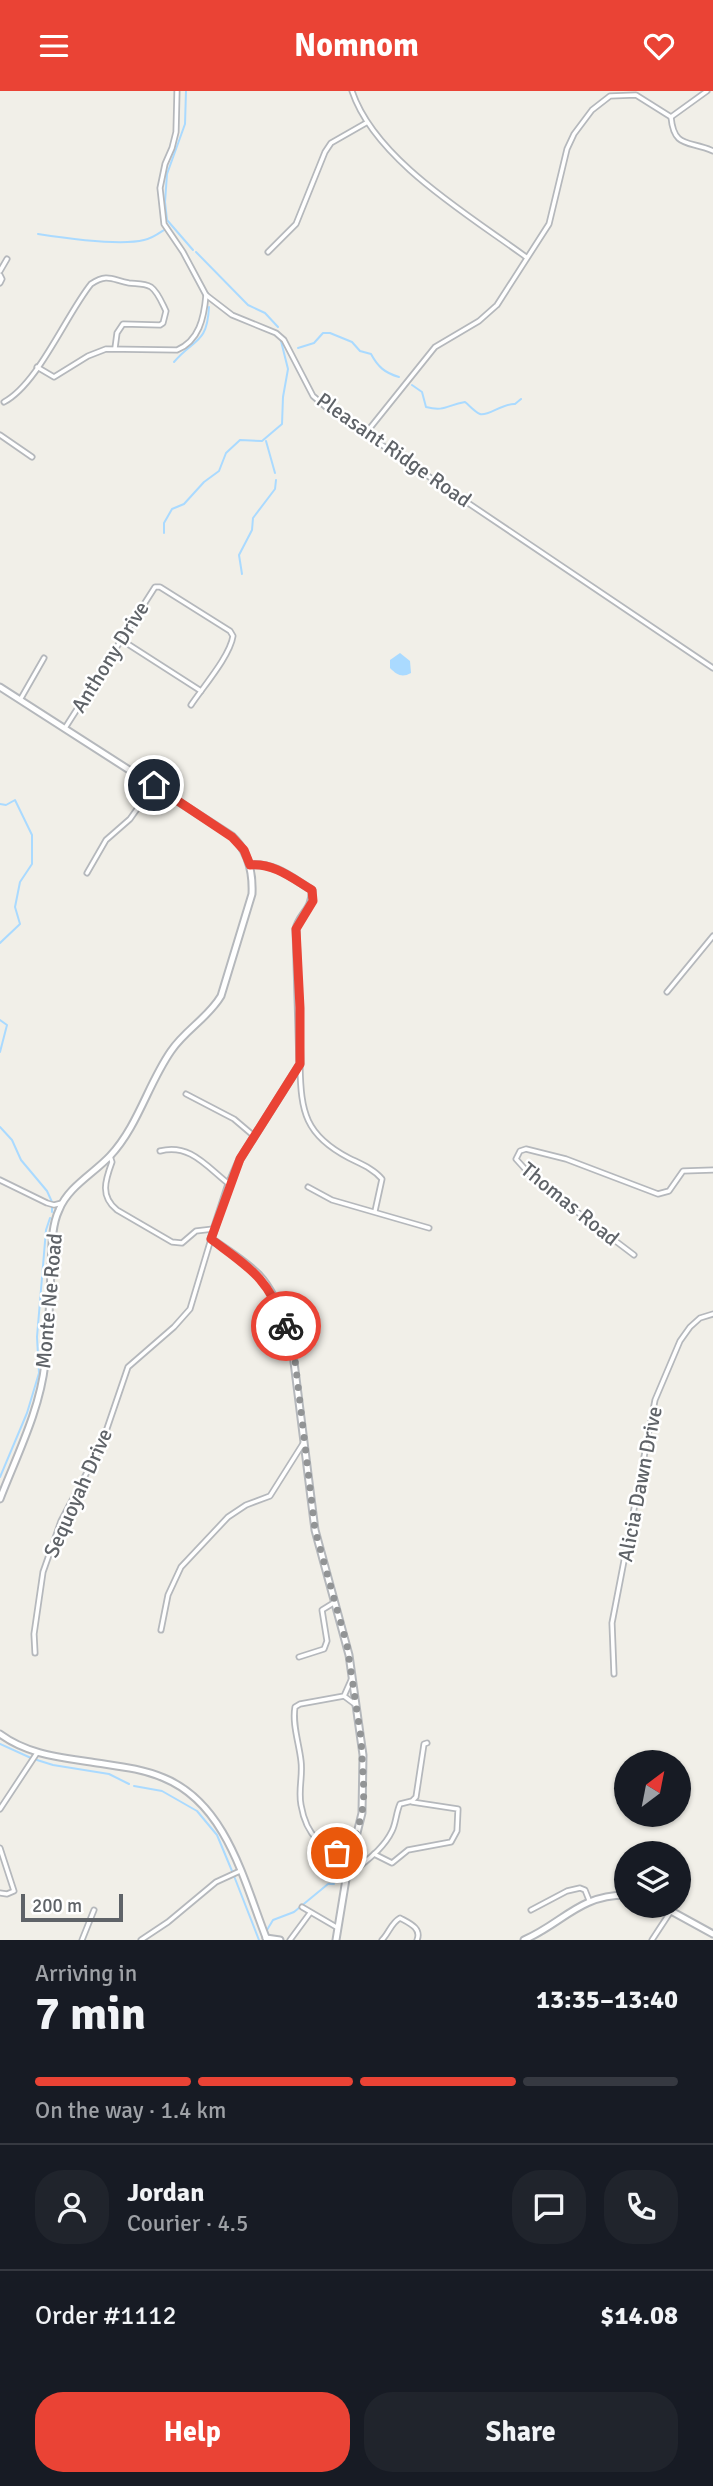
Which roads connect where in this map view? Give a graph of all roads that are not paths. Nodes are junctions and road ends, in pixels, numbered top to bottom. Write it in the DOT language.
graph roads {
  1 [pos="177,91"];
  2 [pos="352,91"];
  3 [pos="707,91"];
  4 [pos="610,94"];
  5 [pos="671,117"];
  6 [pos="366,123"];
  7 [pos="713,151"];
  8 [pos="268,251"];
  9 [pos="526,257"];
  10 [pos="7,259"];
  11 [pos="0,273"];
  12 [pos="0,283"];
  13 [pos="206,295"];
  14 [pos="115,348"];
  15 [pos="37,367"];
  16 [pos="4,402"];
  17 [pos="366,433"];
  18 [pos="0,435"];
  19 [pos="32,457"];
  20 [pos="120,639"];
  21 [pos="44,658"];
  22 [pos="713,667"];
  23 [pos="0,687"];
  24 [pos="201,691"];
  25 [pos="20,700"];
  26 [pos="191,705"];
  27 [pos="65,728"];
  28 [pos="154,785"];
  29 [pos="250,865"];
  30 [pos="87,873"];
  31 [pos="713,936"];
  32 [pos="667,992"];
  33 [pos="300,1064"];
  34 [pos="186,1094"];
  35 [pos="254,1136"];
  36 [pos="160,1151"];
  37 [pos="110,1156"];
  38 [pos="713,1170"];
  39 [pos="0,1180"];
  40 [pos="229,1184"];
  41 [pos="308,1187"];
  42 [pos="62,1203"];
  43 [pos="375,1211"];
  44 [pos="429,1228"];
  45 [pos="213,1229"];
  46 [pos="211,1239"];
  47 [pos="634,1255"];
  48 [pos="713,1314"];
  49 [pos="304,1441"];
  50 [pos="0,1499"];
  51 [pos="335,1602"];
  52 [pos="161,1630"];
  53 [pos="34,1653"];
  54 [pos="299,1657"];
  55 [pos="614,1674"];
  56 [pos="352,1677"];
  57 [pos="344,1696"];
  58 [pos="357,1706"];
  59 [pos="0,1734"];
  60 [pos="427,1743"];
  61 [pos="37,1753"];
  62 [pos="410,1801"];
  63 [pos="0,1809"];
  64 [pos="0,1848"];
  65 [pos="351,1853"];
  66 [pos="374,1854"];
  67 [pos="240,1871"];
  68 [pos="346,1877"];
  69 [pos="0,1893"];
  70 [pos="614,1896"];
  71 [pos="589,1900"];
  72 [pos="302,1907"];
  73 [pos="93,1910"];
  74 [pos="531,1910"];
  75 [pos="310,1913"];
  76 [pos="666,1918"];
  77 [pos="684,1918"];
  78 [pos="338,1928"];
  79 [pos="713,1934"];
  80 [pos="267,1939"];
  81 [pos="82,1940"];
  82 [pos="141,1940"];
  83 [pos="280,1940"];
  84 [pos="290,1940"];
  85 [pos="336,1940"];
  86 [pos="382,1940"];
  87 [pos="416,1940"];
  88 [pos="524,1940"];
  89 [pos="652,1940"];
  1 -- 13 [label="street, Pleasant Ridge Road"];
  2 -- 6 [label="street"];
  3 -- 5 [label="street"];
  4 -- 5 [label="street"];
  4 -- 9 [label="street"];
  5 -- 7 [label="street"];
  6 -- 8 [label="street"];
  6 -- 9 [label="street"];
  9 -- 17 [label="street"];
  10 -- 11 [label="street"];
  11 -- 12 [label="street"];
  13 -- 14 [label="street"];
  13 -- 17 [label="street, Pleasant Ridge Road"];
  14 -- 15 [label="street"];
  14 -- 15 [label="street"];
  15 -- 16 [label="street"];
  17 -- 22 [label="street, Pleasant Ridge Road"];
  18 -- 19 [label="street"];
  20 -- 24 [label="street"];
  20 -- 24 [label="street, Anthony Drive"];
  20 -- 27 [label="street, Anthony Drive"];
  21 -- 25 [label="street"];
  23 -- 25 [label="street"];
  24 -- 26 [label="street"];
  25 -- 27 [label="street"];
  27 -- 28 [label="street"];
  28 -- 29 [label="street"];
  28 -- 30 [label="street"];
  29 -- 33 [label="street"];
  29 -- 37 [label="street, Monte Ne Road"];
  31 -- 32 [label="street"];
  33 -- 35 [label="street"];
  33 -- 43 [label="street"];
  34 -- 35 [label="street"];
  35 -- 40 [label="street"];
  36 -- 40 [label="street"];
  37 -- 42 [label="street, Monte Ne Road"];
  37 -- 45 [label="street"];
  38 -- 47 [label="street, Thomas Road"];
  39 -- 42 [label="street"];
  40 -- 45 [label="street"];
  41 -- 43 [label="street"];
  42 -- 50 [label="street, Monte Ne Road"];
  43 -- 44 [label="street"];
  45 -- 46 [label="street"];
  46 -- 49 [label="street"];
  46 -- 53 [label="street, Sequoyah Drive"];
  48 -- 55 [label="street, Alicia Dawn Drive"];
  49 -- 51 [label="street"];
  49 -- 52 [label="street"];
  51 -- 54 [label="street"];
  51 -- 56 [label="street"];
  56 -- 57 [label="street"];
  56 -- 58 [label="street"];
  57 -- 58 [label="street"];
  57 -- 65 [label="street"];
  58 -- 65 [label="street"];
  59 -- 61 [label="street"];
  60 -- 62 [label="street"];
  61 -- 63 [label="street"];
  61 -- 67 [label="street"];
  62 -- 66 [label="street"];
  62 -- 66 [label="street"];
  64 -- 69 [label="street"];
  65 -- 68 [label="street"];
  66 -- 68 [label="street"];
  67 -- 80 [label="street"];
  67 -- 82 [label="street"];
  68 -- 78 [label="street"];
  70 -- 71 [label="street"];
  71 -- 74 [label="street"];
  71 -- 88 [label="street"];
  72 -- 75 [label="street"];
  73 -- 81 [label="street"];
  75 -- 78 [label="street"];
  75 -- 84 [label="street"];
  76 -- 89 [label="street"];
  77 -- 79 [label="street"];
  78 -- 85 [label="street"];
  80 -- 83 [label="street"];
  86 -- 87 [label="street"];
}
